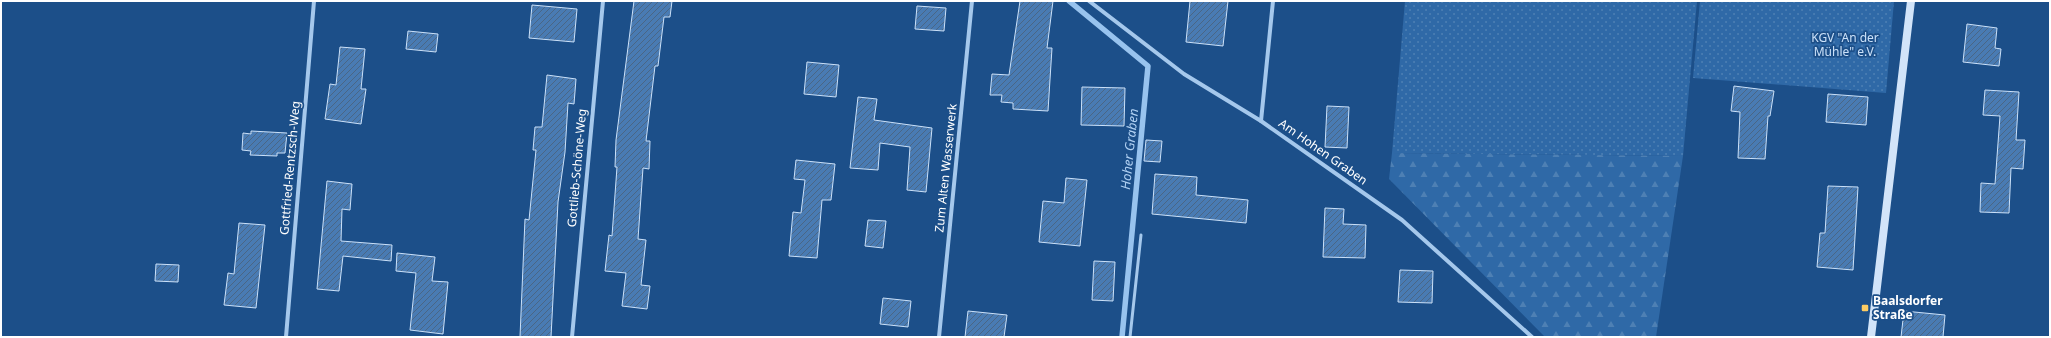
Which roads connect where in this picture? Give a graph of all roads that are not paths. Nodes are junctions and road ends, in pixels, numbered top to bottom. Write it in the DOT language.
graph roads {
  1 [pos="314,1"];
  2 [pos="603,1"];
  3 [pos="972,1"];
  4 [pos="1089,1"];
  5 [pos="1273,1"];
  6 [pos="1911,1"];
  7 [pos="1261,121"];
  8 [pos="1141,235"];
  9 [pos="286,337"];
  10 [pos="572,337"];
  11 [pos="939,337"];
  12 [pos="1130,337"];
  13 [pos="1532,337"];
  14 [pos="1871,337"];
  1 -- 9 [label="street, Gottfried-Rentzsch-Weg"];
  2 -- 10 [label="street, Gottlieb-Schöne-Weg"];
  3 -- 11 [label="street, Zum Alten Wasserwerk"];
  4 -- 7 [label="street, Am Hohen Graben"];
  5 -- 7 [label="street"];
  6 -- 14 [label="main road"];
  7 -- 13 [label="street, Am Hohen Graben"];
  8 -- 12 [label="lane"];
}
